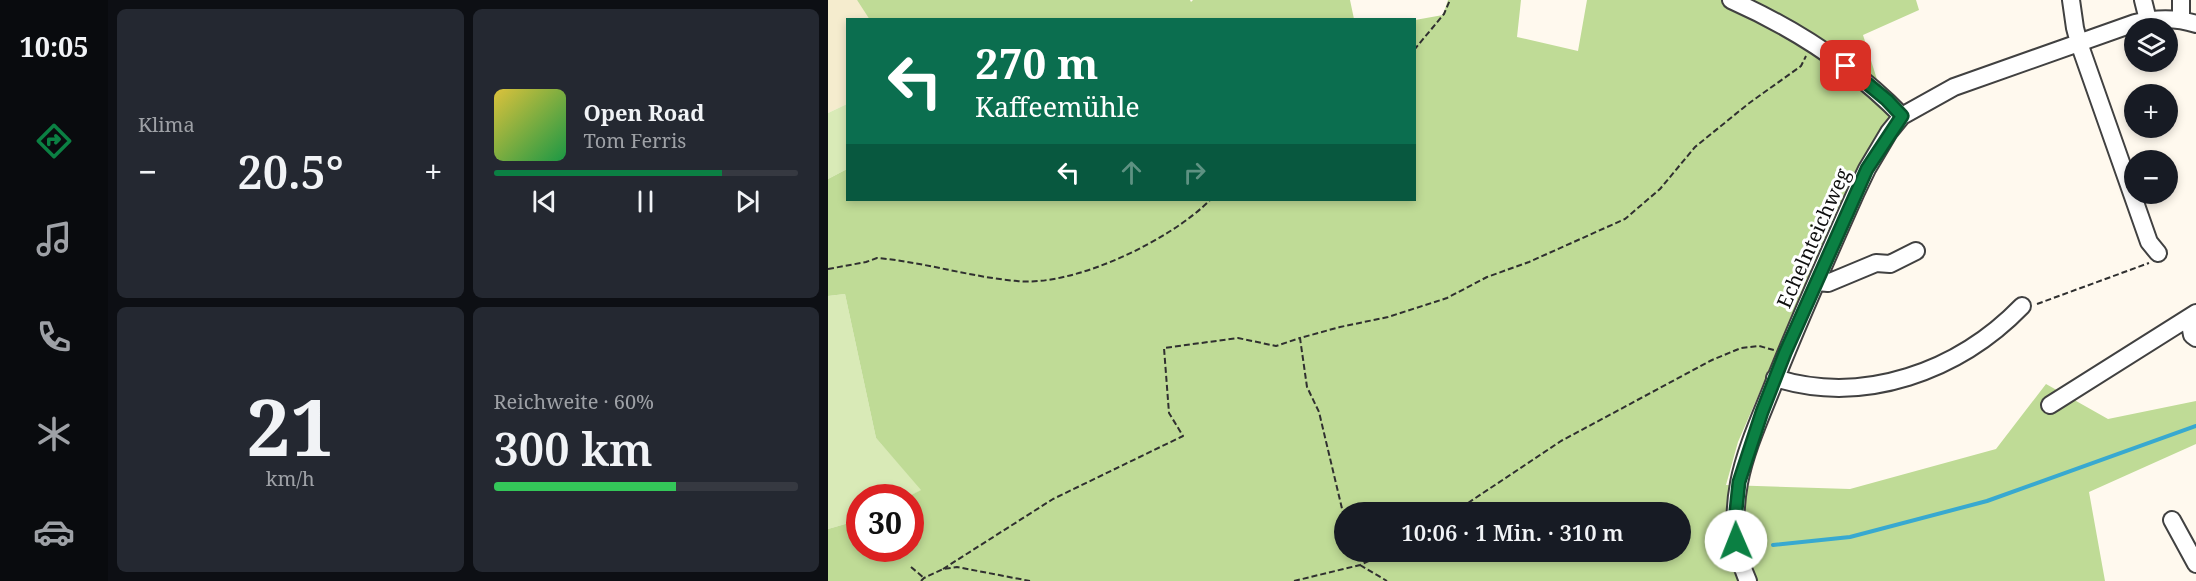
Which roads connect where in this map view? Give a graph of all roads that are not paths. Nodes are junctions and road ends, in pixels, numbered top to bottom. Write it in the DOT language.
graph roads {
  1 [pos="1731,0"];
  2 [pos="2071,0"];
  3 [pos="2143,0"];
  4 [pos="2181,0"];
  5 [pos="2148,18"];
  6 [pos="2188,21"];
  7 [pos="2124,28"];
  8 [pos="2079,43"];
  9 [pos="1902,116"];
  10 [pos="1916,251"];
  11 [pos="2158,253"];
  12 [pos="1816,282"];
  13 [pos="2022,306"];
  14 [pos="2193,315"];
  15 [pos="2196,338"];
  16 [pos="1775,378"];
  17 [pos="2050,405"];
  18 [pos="2172,520"];
  19 [pos="2196,564"];
  20 [pos="1748,581"];
  1 -- 9 [label="street"];
  2 -- 8 [label="street"];
  3 -- 5 [label="street"];
  4 -- 6 [label="street"];
  7 -- 8 [label="street, Echelnteichweg"];
  8 -- 9 [label="street, Echelnteichweg"];
  8 -- 11 [label="street"];
  9 -- 12 [label="street, Echelnteichweg"];
  10 -- 12 [label="street"];
  12 -- 16 [label="street, Echelnteichweg"];
  13 -- 16 [label="street"];
  14 -- 15 [label="street"];
  14 -- 17 [label="street"];
  16 -- 20 [label="street, Echelnteichweg"];
  18 -- 19 [label="street"];
}
